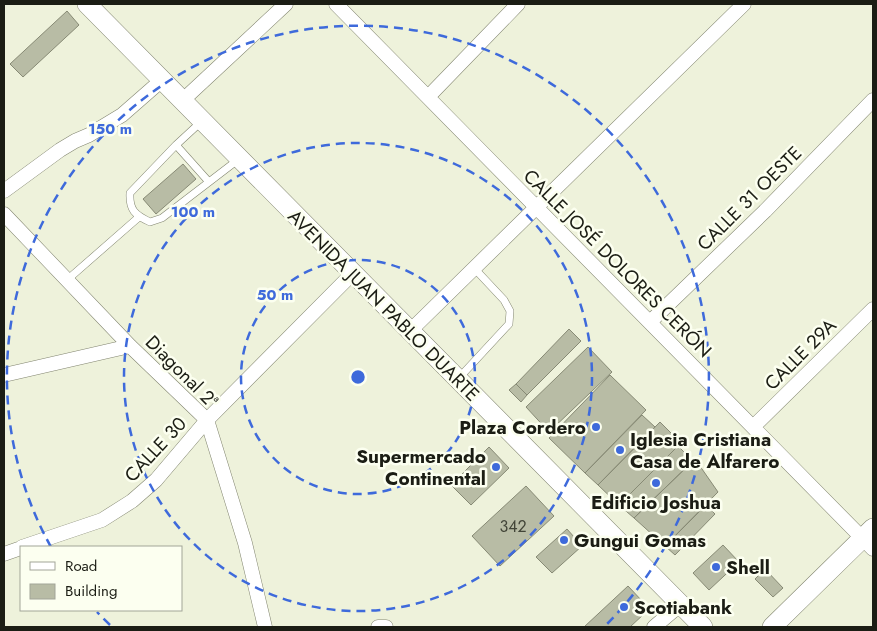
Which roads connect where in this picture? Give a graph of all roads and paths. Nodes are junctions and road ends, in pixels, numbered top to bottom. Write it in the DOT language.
graph roads {
  1 [pos="87,4"];
  2 [pos="286,4"];
  3 [pos="336,4"];
  4 [pos="518,4"];
  5 [pos="744,4"];
  6 [pos="162,80"];
  7 [pos="428,97"];
  8 [pos="182,100"];
  9 [pos="873,100"];
  10 [pos="203,121"];
  11 [pos="176,145"];
  12 [pos="239,159"];
  13 [pos="209,182"];
  14 [pos="4,191"];
  15 [pos="536,207"];
  16 [pos="4,214"];
  17 [pos="139,217"];
  18 [pos="474,268"];
  19 [pos="353,273"];
  20 [pos="67,280"];
  21 [pos="873,309"];
  22 [pos="650,322"];
  23 [pos="410,331"];
  24 [pos="130,346"];
  25 [pos="4,375"];
  26 [pos="458,379"];
  27 [pos="207,420"];
  28 [pos="753,427"];
  29 [pos="870,538"];
  30 [pos="25,546"];
  31 [pos="20,548"];
  32 [pos="4,554"];
  33 [pos="680,605"];
  34 [pos="265,627"];
  35 [pos="378,627"];
  36 [pos="386,627"];
  37 [pos="654,627"];
  38 [pos="703,627"];
  39 [pos="772,627"];
  1 -- 6 [label="main road, AVENIDA JUAN PABLO DUARTE"];
  2 -- 8 [label="street"];
  3 -- 7 [label="street, CALLE JOSÉ DOLORES CERÓN"];
  4 -- 7 [label="street"];
  5 -- 15 [label="street"];
  6 -- 8 [label="main road, AVENIDA JUAN PABLO DUARTE"];
  6 -- 14 [label="street"];
  7 -- 15 [label="street, CALLE JOSÉ DOLORES CERÓN"];
  8 -- 10 [label="main road, AVENIDA JUAN PABLO DUARTE"];
  9 -- 22 [label="street, CALLE 31 OESTE"];
  10 -- 11 [label="lane"];
  10 -- 12 [label="main road, AVENIDA JUAN PABLO DUARTE"];
  11 -- 13 [label="lane"];
  11 -- 17 [label="lane"];
  12 -- 13 [label="lane"];
  12 -- 19 [label="main road, AVENIDA JUAN PABLO DUARTE"];
  13 -- 17 [label="lane"];
  15 -- 18 [label="street"];
  15 -- 22 [label="street, CALLE JOSÉ DOLORES CERÓN"];
  16 -- 20 [label="street, Diagonal 2ª"];
  17 -- 20 [label="lane"];
  18 -- 23 [label="street"];
  18 -- 26 [label="lane"];
  19 -- 23 [label="main road, AVENIDA JUAN PABLO DUARTE"];
  19 -- 27 [label="street, CALLE 30"];
  20 -- 24 [label="street, Diagonal 2ª"];
  21 -- 28 [label="street, CALLE 29A"];
  22 -- 28 [label="street, CALLE JOSÉ DOLORES CERÓN"];
  23 -- 26 [label="main road, AVENIDA JUAN PABLO DUARTE"];
  24 -- 25 [label="street"];
  24 -- 27 [label="street, Diagonal 2ª"];
  26 -- 33 [label="main road, AVENIDA JUAN PABLO DUARTE"];
  27 -- 30 [label="street, CALLE 30"];
  27 -- 34 [label="street, Diagonal 2ª"];
  28 -- 29 [label="street, CALLE JOSÉ DOLORES CERÓN"];
  29 -- 39 [label="main road"];
  31 -- 32 [label="street, CALLE 30"];
  33 -- 37 [label="street"];
  33 -- 38 [label="main road, AVENIDA JUAN PABLO DUARTE"];
  35 -- 36 [label="street"];
}
